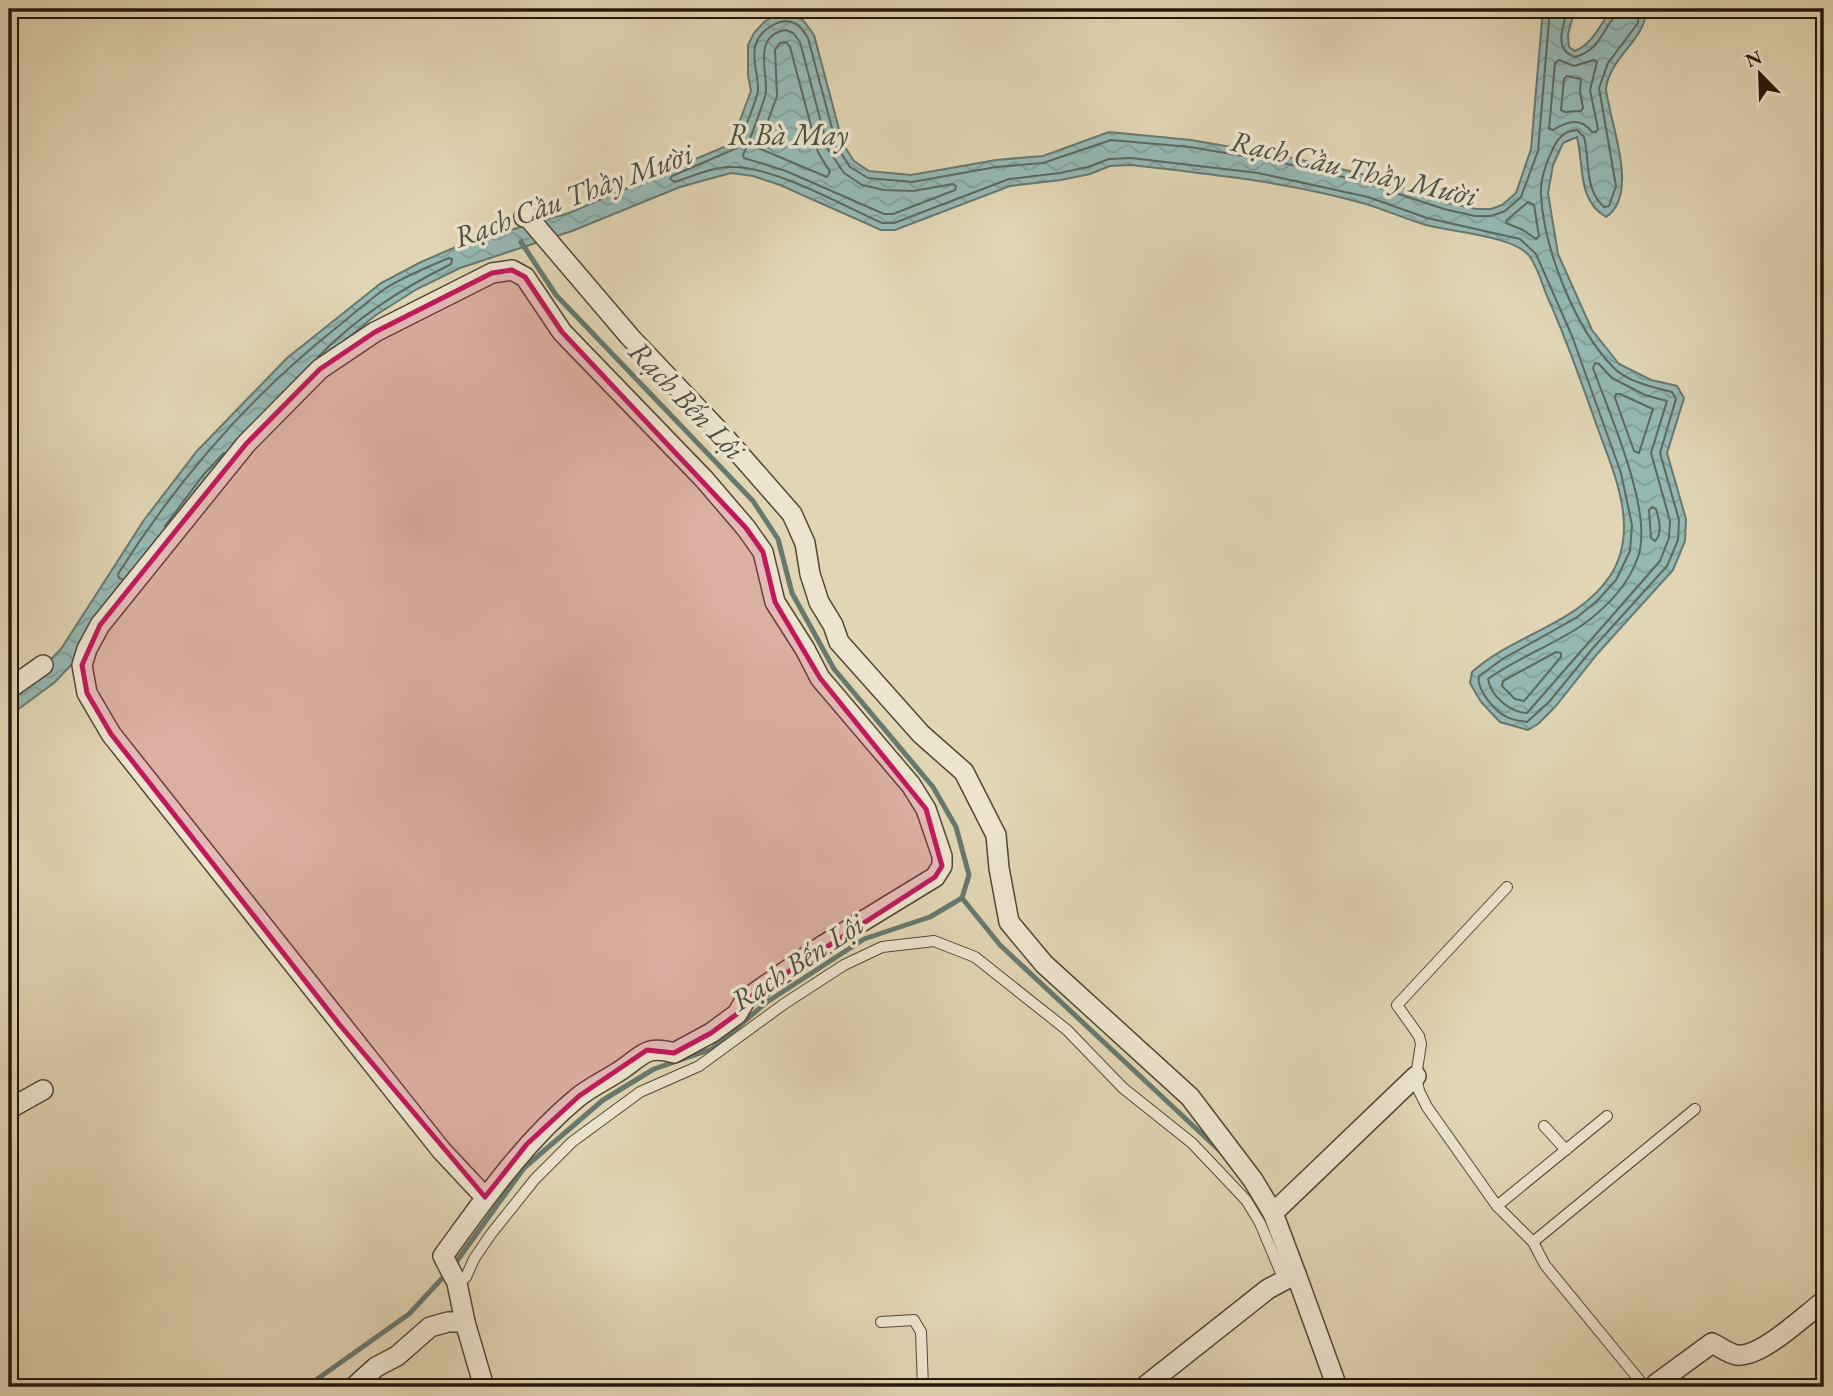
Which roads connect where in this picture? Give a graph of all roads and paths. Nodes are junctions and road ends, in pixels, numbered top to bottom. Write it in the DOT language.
graph roads {
  1 [pos="527,218"];
  2 [pos="43,664"];
  3 [pos="9,689"];
  4 [pos="1507,887"];
  5 [pos="1416,1076"];
  6 [pos="43,1090"];
  7 [pos="9,1109"];
  8 [pos="1695,1109"];
  9 [pos="1607,1116"];
  10 [pos="1544,1126"];
  11 [pos="1566,1150"];
  12 [pos="485,1197"];
  13 [pos="1497,1206"];
  14 [pos="1273,1213"];
  15 [pos="1533,1242"];
  16 [pos="453,1276"];
  17 [pos="1290,1277"];
  18 [pos="1824,1301"];
  19 [pos="465,1322"];
  20 [pos="881,1322"];
  21 [pos="354,1387"];
  22 [pos="484,1387"];
  23 [pos="923,1387"];
  24 [pos="1143,1387"];
  25 [pos="1337,1387"];
  26 [pos="1645,1387"];
  27 [pos="1655,1387"];
  1 -- 14 [label="street"];
  2 -- 3 [label="street"];
  4 -- 5 [label="lane"];
  5 -- 13 [label="lane"];
  5 -- 14 [label="street"];
  6 -- 7 [label="street"];
  8 -- 15 [label="lane"];
  9 -- 11 [label="lane"];
  10 -- 11 [label="lane"];
  11 -- 13 [label="lane"];
  12 -- 12 [label="street"];
  12 -- 16 [label="street"];
  13 -- 15 [label="lane"];
  14 -- 17 [label="street"];
  15 -- 26 [label="lane"];
  16 -- 17 [label="lane"];
  16 -- 19 [label="street"];
  17 -- 24 [label="street"];
  17 -- 25 [label="street"];
  18 -- 27 [label="street"];
  19 -- 21 [label="street"];
  19 -- 22 [label="street"];
  20 -- 23 [label="lane"];
}
